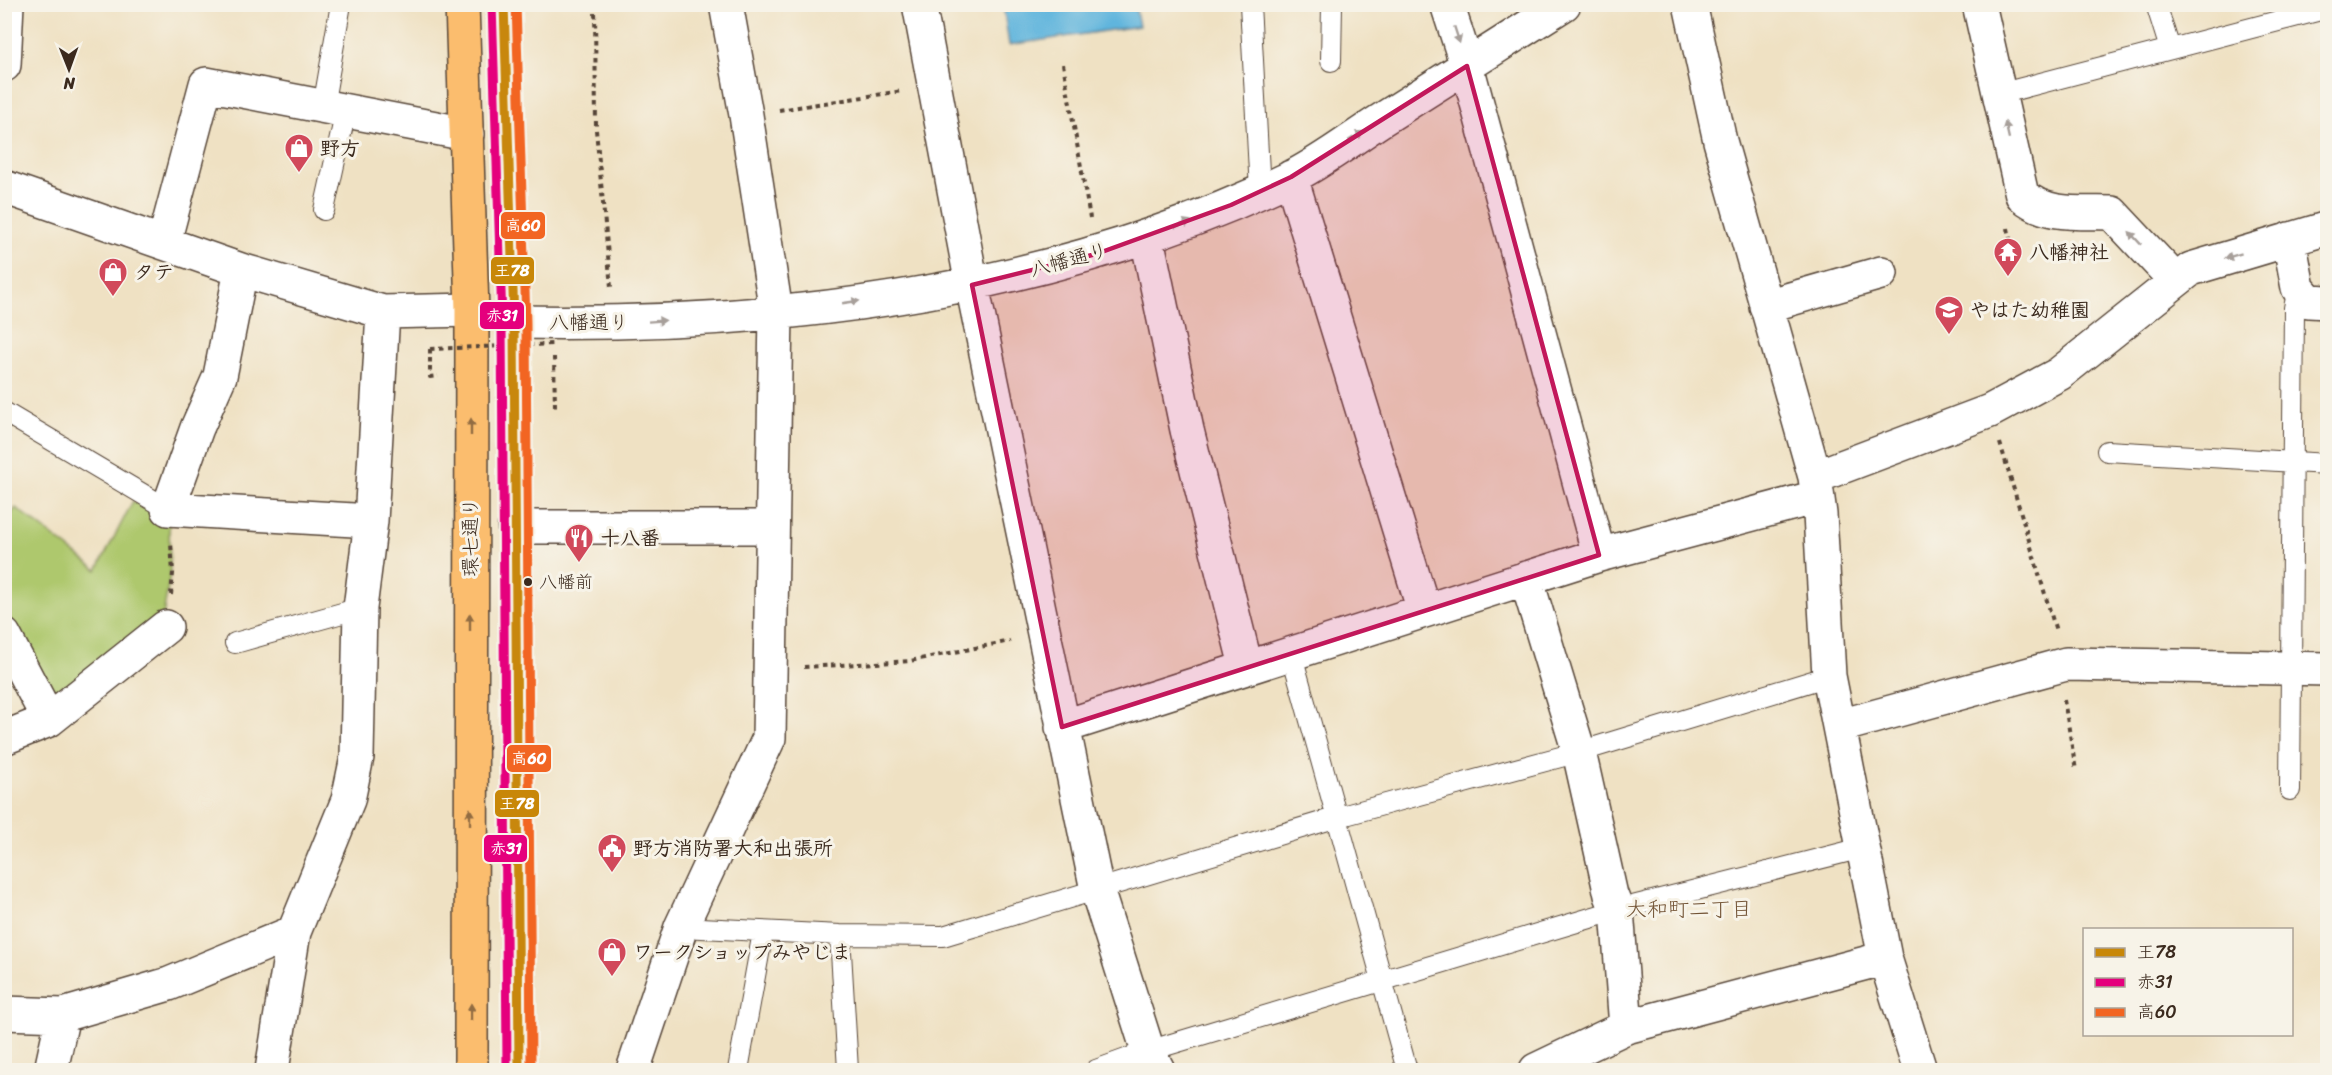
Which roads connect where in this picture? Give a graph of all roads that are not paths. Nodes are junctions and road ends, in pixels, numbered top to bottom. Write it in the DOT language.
graph roads {
  1 [pos="7,4"];
  2 [pos="340,4"];
  3 [pos="462,4"];
  4 [pos="504,4"];
  5 [pos="726,4"];
  6 [pos="919,4"];
  7 [pos="1250,4"];
  8 [pos="1332,4"];
  9 [pos="1447,4"];
  10 [pos="1564,4"];
  11 [pos="1690,4"];
  12 [pos="1979,4"];
  13 [pos="2156,4"];
  14 [pos="2328,8"];
  15 [pos="2170,49"];
  16 [pos="1331,62"];
  17 [pos="4,65"];
  18 [pos="1467,66"];
  19 [pos="1999,94"];
  20 [pos="334,109"];
  21 [pos="467,134"];
  22 [pos="1291,177"];
  23 [pos="4,187"];
  24 [pos="1260,191"];
  25 [pos="324,210"];
  26 [pos="2328,228"];
  27 [pos="1147,238"];
  28 [pos="2289,239"];
  29 [pos="164,242"];
  30 [pos="241,270"];
  31 [pos="1881,273"];
  32 [pos="2175,280"];
  33 [pos="972,285"];
  34 [pos="2298,288"];
  35 [pos="2328,302"];
  36 [pos="1766,306"];
  37 [pos="472,310"];
  38 [pos="383,312"];
  39 [pos="776,312"];
  40 [pos="514,322"];
  41 [pos="4,412"];
  42 [pos="2107,451"];
  43 [pos="2292,463"];
  44 [pos="2328,465"];
  45 [pos="1816,487"];
  46 [pos="168,509"];
  47 [pos="371,521"];
  48 [pos="514,527"];
  49 [pos="772,527"];
  50 [pos="1599,555"];
  51 [pos="1526,579"];
  52 [pos="360,608"];
  53 [pos="1424,611"];
  54 [pos="166,627"];
  55 [pos="4,635"];
  56 [pos="235,643"];
  57 [pos="1291,652"];
  58 [pos="1246,666"];
  59 [pos="2292,668"];
  60 [pos="2328,669"];
  61 [pos="1829,676"];
  62 [pos="49,720"];
  63 [pos="1840,726"];
  64 [pos="1062,727"];
  65 [pos="4,738"];
  66 [pos="1579,752"];
  67 [pos="2290,790"];
  68 [pos="1338,817"];
  69 [pos="1862,848"];
  70 [pos="1097,890"];
  71 [pos="1617,910"];
  72 [pos="681,927"];
  73 [pos="294,932"];
  74 [pos="763,932"];
  75 [pos="840,935"];
  76 [pos="1885,958"];
  77 [pos="1383,979"];
  78 [pos="4,1013"];
  79 [pos="63,1015"];
  80 [pos="1626,1026"];
  81 [pos="1153,1061"];
  82 [pos="51,1071"];
  83 [pos="272,1071"];
  84 [pos="471,1071"];
  85 [pos="519,1071"];
  86 [pos="633,1071"];
  87 [pos="738,1071"];
  88 [pos="848,1071"];
  89 [pos="1096,1071"];
  90 [pos="1407,1071"];
  91 [pos="1536,1071"];
  92 [pos="1920,1071"];
  1 -- 17 [label="street"];
  2 -- 20 [label="lane"];
  3 -- 21 [label="main road, 環七通り"];
  4 -- 40 [label="main road"];
  5 -- 39 [label="street"];
  6 -- 33 [label="street"];
  7 -- 24 [label="lane"];
  8 -- 16 [label="lane"];
  9 -- 18 [label="street, one-way"];
  10 -- 18 [label="street, 八幡通り"];
  11 -- 36 [label="street"];
  12 -- 19 [label="street"];
  13 -- 15 [label="lane"];
  14 -- 15 [label="lane"];
  15 -- 19 [label="lane"];
  22 -- 18 [label="street, 八幡通り, one-way"];
  18 -- 50 [label="street"];
  32 -- 19 [label="street, one-way"];
  20 -- 21 [label="street"];
  20 -- 25 [label="lane"];
  20 -- 29 [label="street"];
  21 -- 37 [label="main road, 環七通り"];
  22 -- 24 [label="street, 八幡通り"];
  22 -- 53 [label="street"];
  23 -- 29 [label="street"];
  27 -- 24 [label="street, 八幡通り, one-way"];
  26 -- 28 [label="street"];
  27 -- 33 [label="street, 八幡通り"];
  27 -- 58 [label="street"];
  28 -- 32 [label="street, one-way"];
  28 -- 34 [label="street"];
  29 -- 30 [label="street"];
  30 -- 38 [label="street"];
  30 -- 46 [label="street"];
  31 -- 36 [label="street"];
  32 -- 45 [label="street"];
  39 -- 33 [label="street, 八幡通り, one-way"];
  33 -- 64 [label="street"];
  34 -- 35 [label="street"];
  34 -- 43 [label="lane"];
  36 -- 45 [label="street"];
  37 -- 38 [label="street"];
  84 -- 37 [label="main road, 環七通り, one-way"];
  38 -- 47 [label="street"];
  40 -- 39 [label="street, 八幡通り, one-way"];
  39 -- 49 [label="street"];
  40 -- 48 [label="main road"];
  41 -- 46 [label="lane"];
  42 -- 43 [label="lane"];
  43 -- 44 [label="lane"];
  43 -- 59 [label="lane"];
  45 -- 50 [label="street"];
  45 -- 61 [label="street"];
  46 -- 47 [label="street"];
  47 -- 52 [label="street"];
  48 -- 49 [label="street"];
  48 -- 85 [label="main road"];
  49 -- 72 [label="street"];
  50 -- 51 [label="street"];
  51 -- 53 [label="street"];
  51 -- 66 [label="street"];
  52 -- 56 [label="lane"];
  52 -- 73 [label="street"];
  53 -- 57 [label="street"];
  54 -- 62 [label="street"];
  55 -- 62 [label="street"];
  57 -- 58 [label="street"];
  57 -- 68 [label="lane"];
  58 -- 64 [label="street"];
  59 -- 60 [label="street"];
  59 -- 63 [label="street"];
  59 -- 67 [label="lane"];
  61 -- 63 [label="street"];
  61 -- 66 [label="lane"];
  62 -- 65 [label="street"];
  63 -- 69 [label="street"];
  64 -- 70 [label="street"];
  66 -- 68 [label="lane"];
  66 -- 71 [label="street"];
  68 -- 70 [label="lane"];
  68 -- 77 [label="lane"];
  69 -- 71 [label="lane"];
  69 -- 76 [label="street"];
  70 -- 75 [label="lane"];
  70 -- 81 [label="street"];
  71 -- 77 [label="lane"];
  71 -- 80 [label="street"];
  72 -- 74 [label="lane"];
  72 -- 86 [label="street"];
  73 -- 79 [label="street"];
  73 -- 83 [label="street"];
  74 -- 75 [label="lane"];
  74 -- 87 [label="lane"];
  75 -- 88 [label="lane"];
  76 -- 80 [label="street"];
  76 -- 92 [label="street"];
  77 -- 81 [label="lane"];
  77 -- 90 [label="lane"];
  78 -- 79 [label="street"];
  79 -- 82 [label="street"];
  80 -- 91 [label="street"];
  81 -- 89 [label="lane"];
}
